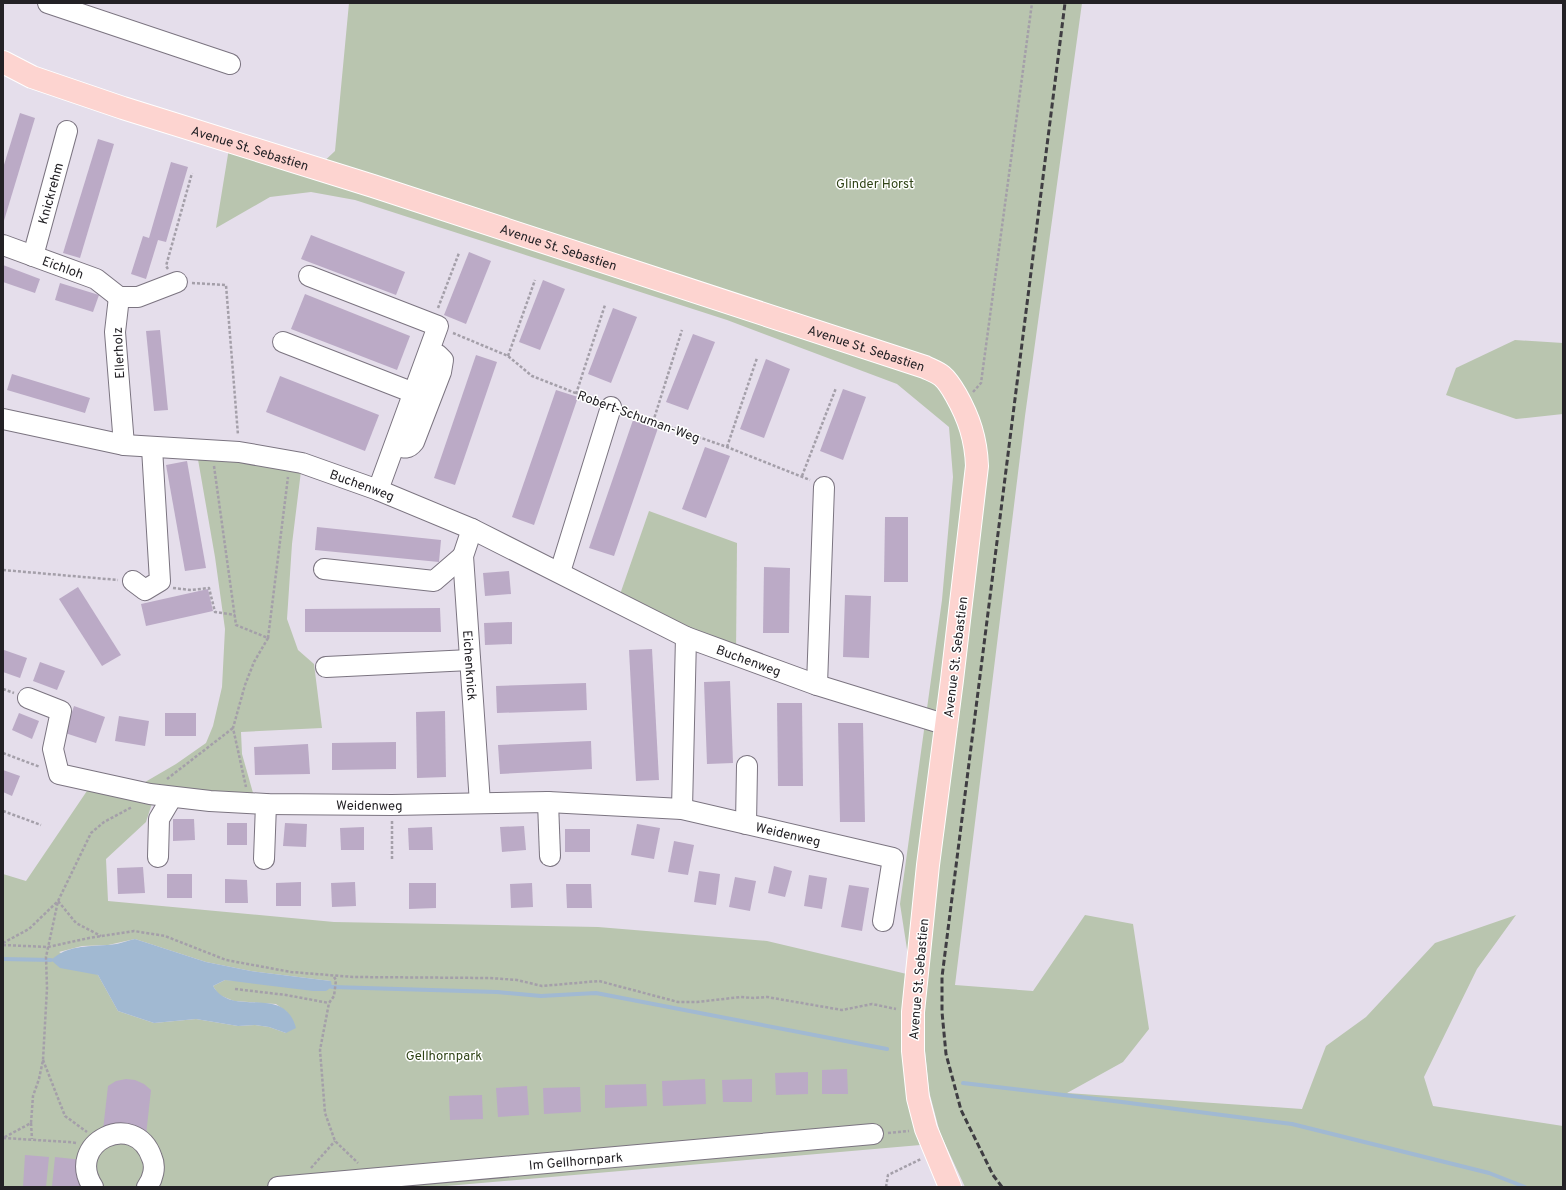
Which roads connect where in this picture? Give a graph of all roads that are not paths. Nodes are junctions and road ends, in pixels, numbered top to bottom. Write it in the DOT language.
graph roads {
  1 [pos="48,3"];
  2 [pos="3,62"];
  3 [pos="230,64"];
  4 [pos="67,131"];
  5 [pos="3,245"];
  6 [pos="33,256"];
  7 [pos="309,276"];
  8 [pos="177,282"];
  9 [pos="119,297"];
  10 [pos="283,342"];
  11 [pos="429,352"];
  12 [pos="414,393"];
  13 [pos="611,406"];
  14 [pos="3,420"];
  15 [pos="124,445"];
  16 [pos="395,445"];
  17 [pos="152,448"];
  18 [pos="824,487"];
  19 [pos="378,490"];
  20 [pos="472,529"];
  21 [pos="463,556"];
  22 [pos="324,569"];
  23 [pos="560,572"];
  24 [pos="133,581"];
  25 [pos="686,637"];
  26 [pos="470,660"];
  27 [pos="326,667"];
  28 [pos="817,685"];
  29 [pos="28,698"];
  30 [pos="947,725"];
  31 [pos="747,766"];
  32 [pos="172,797"];
  33 [pos="548,802"];
  34 [pos="480,803"];
  35 [pos="258,804"];
  36 [pos="682,809"];
  37 [pos="746,824"];
  38 [pos="158,856"];
  39 [pos="550,856"];
  40 [pos="264,860"];
  41 [pos="883,921"];
  42 [pos="874,1134"];
  43 [pos="375,1183"];
  44 [pos="286,1186"];
  45 [pos="93,1187"];
  46 [pos="147,1187"];
  47 [pos="950,1187"];
  1 -- 3 [label="street"];
  2 -- 30 [label="main road, Avenue St. Sebastien"];
  4 -- 6 [label="street, Knickrehm"];
  5 -- 6 [label="street, Eichloh"];
  6 -- 9 [label="street, Eichloh"];
  7 -- 11 [label="street"];
  8 -- 9 [label="street"];
  9 -- 15 [label="street, Ellerholz"];
  10 -- 12 [label="street"];
  11 -- 12 [label="street"];
  11 -- 16 [label="street"];
  12 -- 16 [label="street"];
  13 -- 23 [label="street"];
  14 -- 15 [label="street, Buchenweg"];
  15 -- 17 [label="street, Buchenweg"];
  16 -- 19 [label="street"];
  17 -- 19 [label="street, Buchenweg"];
  17 -- 24 [label="street"];
  18 -- 28 [label="street"];
  19 -- 20 [label="street, Buchenweg"];
  20 -- 21 [label="street, Eichenknick"];
  20 -- 23 [label="street, Buchenweg"];
  21 -- 22 [label="street"];
  21 -- 26 [label="street, Eichenknick"];
  23 -- 25 [label="street, Buchenweg"];
  25 -- 28 [label="street, Buchenweg"];
  25 -- 36 [label="street"];
  26 -- 27 [label="street"];
  26 -- 34 [label="street, Eichenknick"];
  28 -- 30 [label="street, Buchenweg"];
  29 -- 32 [label="street, Weidenweg"];
  30 -- 47 [label="main road, Avenue St. Sebastien"];
  31 -- 37 [label="street"];
  32 -- 35 [label="street, Weidenweg"];
  32 -- 38 [label="street"];
  33 -- 34 [label="street, Weidenweg"];
  33 -- 36 [label="street, Weidenweg"];
  33 -- 39 [label="street"];
  34 -- 35 [label="street, Weidenweg"];
  35 -- 40 [label="street"];
  36 -- 37 [label="street, Weidenweg"];
  37 -- 41 [label="street, Weidenweg"];
  42 -- 43 [label="street, Im Gellhornpark"];
  43 -- 44 [label="street, Im Gellhornpark"];
  45 -- 46 [label="street"];
}
